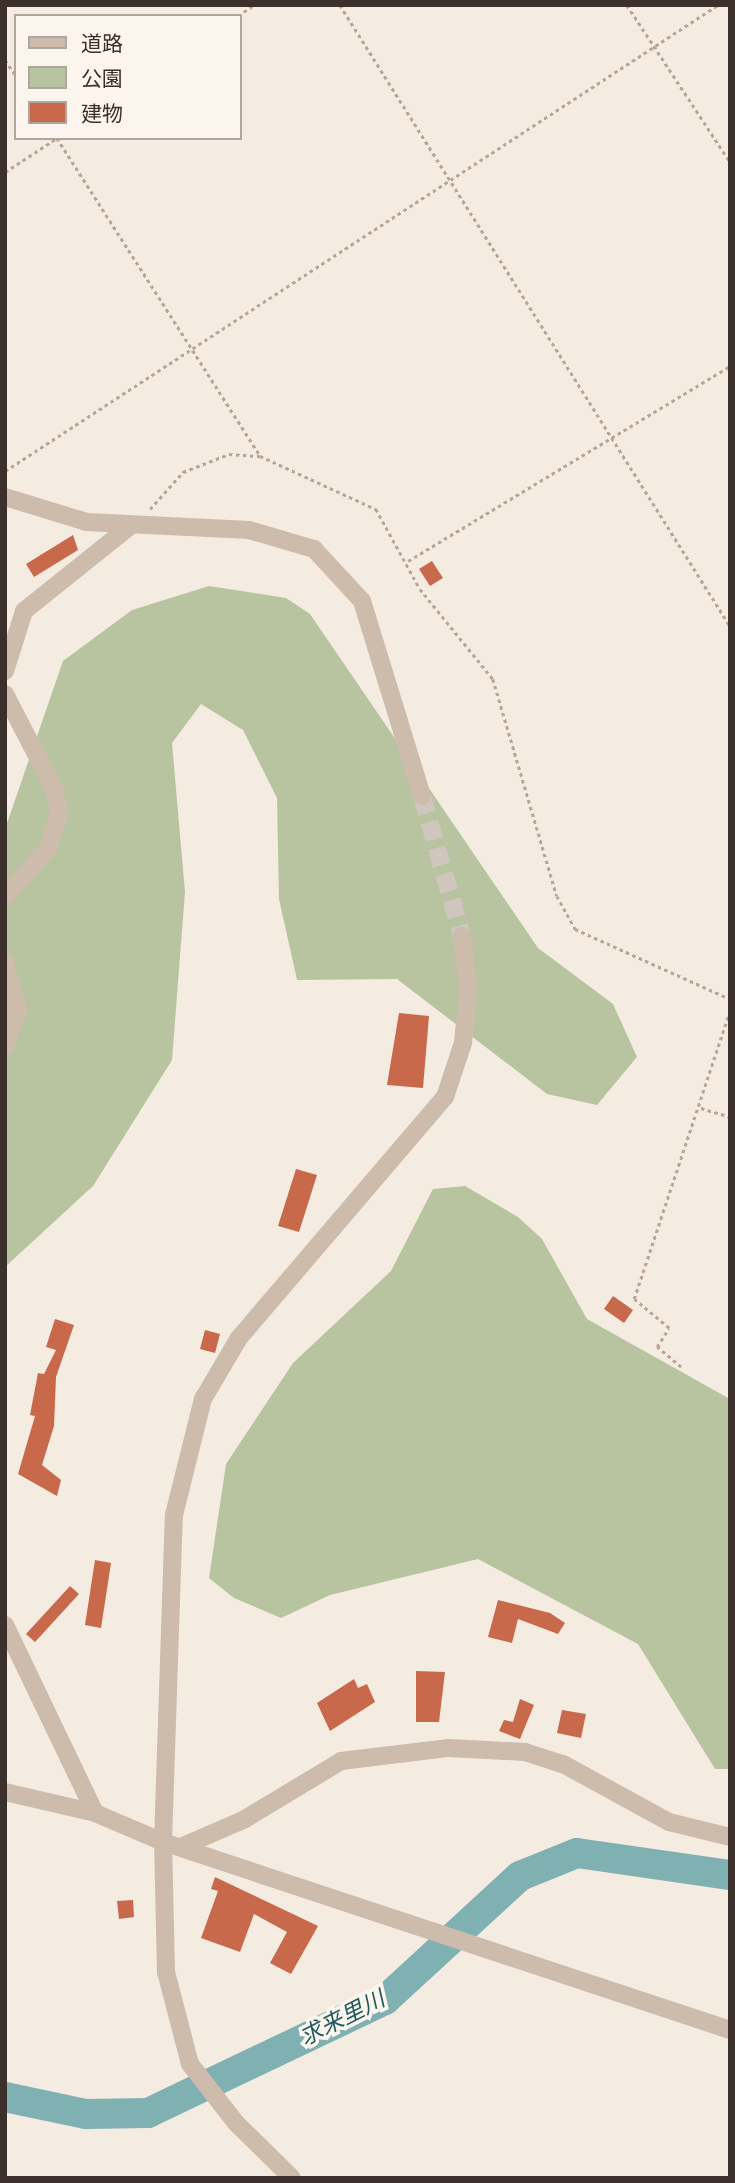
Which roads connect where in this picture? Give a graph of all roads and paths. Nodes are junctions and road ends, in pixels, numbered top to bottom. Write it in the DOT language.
graph roads {
  1 [pos="340,5"];
  2 [pos="627,5"];
  3 [pos="718,5"];
  4 [pos="653,48"];
  5 [pos="54,140"];
  6 [pos="58,140"];
  7 [pos="730,162"];
  8 [pos="5,172"];
  9 [pos="449,181"];
  10 [pos="195,347"];
  11 [pos="730,366"];
  12 [pos="608,437"];
  13 [pos="260,456"];
  14 [pos="5,471"];
  15 [pos="5,497"];
  16 [pos="136,526"];
  17 [pos="408,561"];
  18 [pos="730,626"];
  19 [pos="5,671"];
  20 [pos="5,694"];
  21 [pos="422,796"];
  22 [pos="5,897"];
  23 [pos="462,936"];
  24 [pos="5,962"];
  25 [pos="730,999"];
  26 [pos="730,1010"];
  27 [pos="5,1046"];
  28 [pos="701,1108"];
  29 [pos="730,1117"];
  30 [pos="681,1367"];
  31 [pos="5,1625"];
  32 [pos="5,1792"];
  33 [pos="95,1813"];
  34 [pos="730,1837"];
  35 [pos="163,1842"];
  36 [pos="183,1846"];
  37 [pos="730,2030"];
  38 [pos="292,2178"];
  1 -- 9 [label="path"];
  2 -- 4 [label="path"];
  3 -- 4 [label="path"];
  4 -- 7 [label="path"];
  4 -- 9 [label="path"];
  5 -- 8 [label="path"];
  6 -- 10 [label="path"];
  9 -- 10 [label="path"];
  9 -- 12 [label="path"];
  10 -- 13 [label="path"];
  10 -- 14 [label="path"];
  11 -- 12 [label="path"];
  12 -- 17 [label="path"];
  12 -- 18 [label="path"];
  13 -- 16 [label="path"];
  13 -- 17 [label="path"];
  15 -- 16 [label="street"];
  16 -- 19 [label="street"];
  16 -- 21 [label="street"];
  17 -- 25 [label="path"];
  20 -- 22 [label="street"];
  23 -- 35 [label="street"];
  24 -- 27 [label="street"];
  26 -- 28 [label="path"];
  28 -- 29 [label="path"];
  28 -- 30 [label="path"];
  31 -- 33 [label="street"];
  32 -- 33 [label="street"];
  33 -- 35 [label="street"];
  34 -- 36 [label="street"];
  35 -- 36 [label="street"];
  35 -- 38 [label="street"];
  36 -- 37 [label="street"];
}
